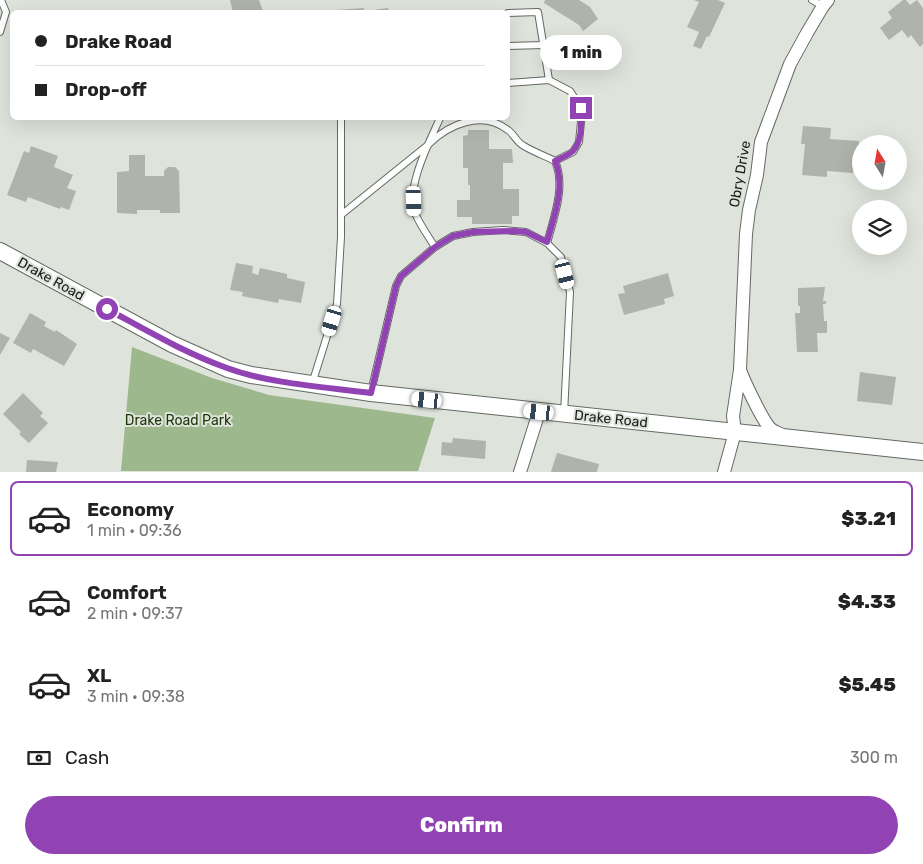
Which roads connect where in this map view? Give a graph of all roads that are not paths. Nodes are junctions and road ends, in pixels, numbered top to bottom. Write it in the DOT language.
graph roads {
  1 [pos="1,0"];
  2 [pos="821,2"];
  3 [pos="510,12"];
  4 [pos="0,32"];
  5 [pos="544,45"];
  6 [pos="510,46"];
  7 [pos="549,80"];
  8 [pos="510,83"];
  9 [pos="341,120"];
  10 [pos="439,120"];
  11 [pos="429,144"];
  12 [pos="555,161"];
  13 [pos="341,215"];
  14 [pos="547,242"];
  15 [pos="435,247"];
  16 [pos="0,251"];
  17 [pos="740,370"];
  18 [pos="312,385"];
  19 [pos="371,393"];
  20 [pos="539,412"];
  21 [pos="564,414"];
  22 [pos="735,432"];
  23 [pos="787,438"];
  24 [pos="923,452"];
  25 [pos="520,472"];
  26 [pos="724,472"];
  1 -- 4 [label="lane"];
  2 -- 17 [label="street, Obry Drive"];
  3 -- 5 [label="lane"];
  5 -- 6 [label="lane"];
  5 -- 7 [label="lane"];
  7 -- 8 [label="lane"];
  7 -- 12 [label="lane"];
  9 -- 13 [label="lane"];
  10 -- 11 [label="lane"];
  11 -- 12 [label="lane"];
  11 -- 13 [label="lane"];
  11 -- 15 [label="lane"];
  12 -- 14 [label="lane"];
  13 -- 18 [label="lane"];
  14 -- 15 [label="lane"];
  14 -- 21 [label="lane"];
  15 -- 19 [label="lane"];
  16 -- 18 [label="street, Drake Road"];
  17 -- 22 [label="street, Obry Drive"];
  17 -- 23 [label="street, Obry Drive"];
  18 -- 19 [label="street, Drake Road"];
  19 -- 20 [label="street, Drake Road"];
  20 -- 21 [label="street, Drake Road"];
  20 -- 25 [label="street"];
  21 -- 22 [label="street, Drake Road"];
  22 -- 23 [label="street, Drake Road"];
  22 -- 26 [label="street, Obry Drive"];
  23 -- 24 [label="street, Drake Road"];
}
